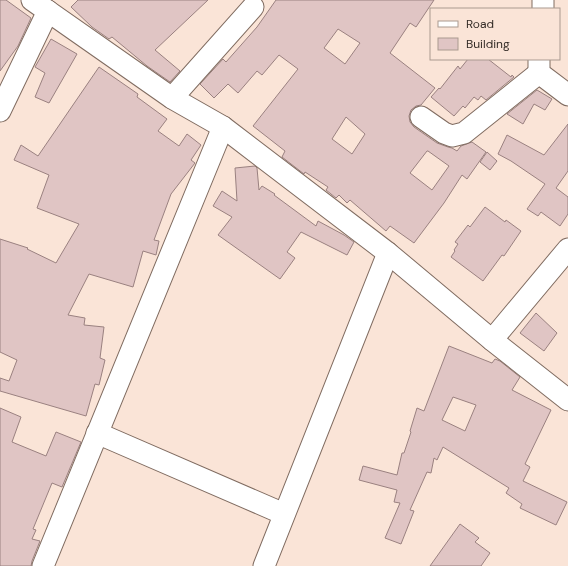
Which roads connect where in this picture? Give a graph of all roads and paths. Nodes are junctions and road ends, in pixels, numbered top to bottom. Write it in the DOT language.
graph roads {
  1 [pos="40,6"];
  2 [pos="253,7"];
  3 [pos="539,66"];
  4 [pos="568,95"];
  5 [pos="172,98"];
  6 [pos="0,111"];
  7 [pos="421,117"];
  8 [pos="222,127"];
  9 [pos="568,249"];
  10 [pos="388,253"];
  11 [pos="492,340"];
  12 [pos="568,400"];
  13 [pos="97,434"];
  14 [pos="284,514"];
  15 [pos="43,566"];
  16 [pos="264,566"];
  1 -- 5 [label="street"];
  1 -- 6 [label="street"];
  2 -- 5 [label="street"];
  3 -- 4 [label="street"];
  3 -- 7 [label="street"];
  5 -- 8 [label="street"];
  8 -- 10 [label="street"];
  8 -- 13 [label="street"];
  9 -- 11 [label="street"];
  10 -- 11 [label="street"];
  10 -- 14 [label="street"];
  11 -- 12 [label="street"];
  13 -- 14 [label="street"];
  13 -- 15 [label="street"];
  14 -- 16 [label="street"];
}
